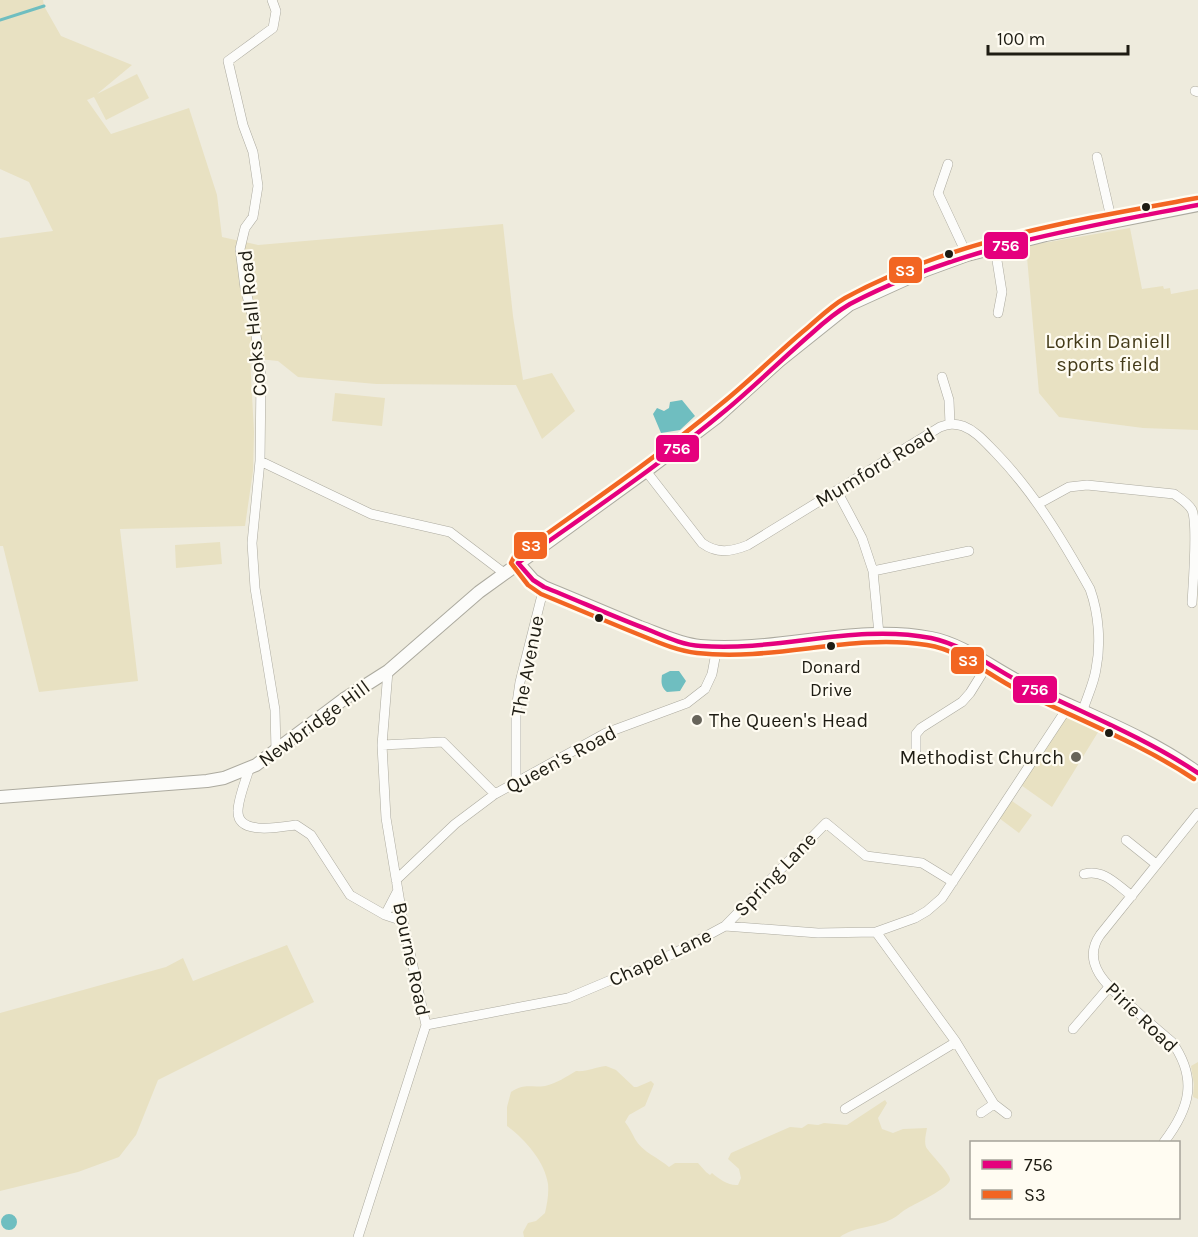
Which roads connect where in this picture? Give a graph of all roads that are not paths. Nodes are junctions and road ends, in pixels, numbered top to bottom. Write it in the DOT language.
graph roads {
  1 [pos="272,0"];
  2 [pos="1097,157"];
  3 [pos="948,164"];
  4 [pos="1198,205"];
  5 [pos="1112,222"];
  6 [pos="995,248"];
  7 [pos="967,255"];
  8 [pos="999,313"];
  9 [pos="942,377"];
  10 [pos="950,424"];
  11 [pos="260,461"];
  12 [pos="646,471"];
  13 [pos="837,491"];
  14 [pos="1038,504"];
  15 [pos="969,551"];
  16 [pos="518,563"];
  17 [pos="873,571"];
  18 [pos="504,573"];
  19 [pos="543,587"];
  20 [pos="1192,603"];
  21 [pos="879,634"];
  22 [pos="717,647"];
  23 [pos="988,664"];
  24 [pos="388,671"];
  25 [pos="1070,704"];
  26 [pos="1083,710"];
  27 [pos="382,745"];
  28 [pos="916,750"];
  29 [pos="276,751"];
  30 [pos="249,769"];
  31 [pos="1198,773"];
  32 [pos="516,782"];
  33 [pos="495,794"];
  34 [pos="0,797"];
  35 [pos="1198,813"];
  36 [pos="1126,840"];
  37 [pos="1156,864"];
  38 [pos="1084,873"];
  39 [pos="953,882"];
  40 [pos="397,885"];
  41 [pos="1132,896"];
  42 [pos="385,915"];
  43 [pos="403,921"];
  44 [pos="725,926"];
  45 [pos="876,932"];
  46 [pos="1109,987"];
  47 [pos="426,1025"];
  48 [pos="1073,1029"];
  49 [pos="956,1042"];
  50 [pos="994,1104"];
  51 [pos="844,1109"];
  52 [pos="981,1113"];
  53 [pos="1007,1114"];
  54 [pos="1165,1141"];
  55 [pos="358,1237"];
  1 -- 11 [label="street, Cooks Hall Road"];
  2 -- 5 [label="street"];
  3 -- 7 [label="street"];
  4 -- 5 [label="street, Newbridge Hill"];
  5 -- 6 [label="street, Newbridge Hill"];
  6 -- 7 [label="street, Newbridge Hill"];
  6 -- 8 [label="street"];
  7 -- 12 [label="street, Newbridge Hill"];
  9 -- 10 [label="street"];
  10 -- 13 [label="street, Mumford Road"];
  10 -- 14 [label="street, Mumford Road"];
  11 -- 18 [label="street"];
  11 -- 29 [label="street, Cooks Hall Road"];
  12 -- 13 [label="street, Mumford Road"];
  12 -- 16 [label="street, Newbridge Hill"];
  13 -- 17 [label="street"];
  14 -- 20 [label="street"];
  14 -- 26 [label="street, Mumford Road"];
  15 -- 17 [label="street"];
  16 -- 18 [label="street, Newbridge Hill"];
  16 -- 19 [label="street"];
  17 -- 21 [label="street"];
  18 -- 24 [label="street, Newbridge Hill"];
  19 -- 22 [label="street"];
  19 -- 32 [label="street, The Avenue"];
  21 -- 22 [label="street"];
  21 -- 23 [label="street"];
  22 -- 32 [label="street, Queen's Road"];
  23 -- 25 [label="street"];
  23 -- 28 [label="street"];
  24 -- 27 [label="street, Bourne Road"];
  24 -- 29 [label="street, Newbridge Hill"];
  25 -- 26 [label="street"];
  25 -- 39 [label="street, Chapel Lane"];
  26 -- 31 [label="street"];
  27 -- 33 [label="street"];
  27 -- 40 [label="street, Bourne Road"];
  29 -- 30 [label="street, Newbridge Hill"];
  30 -- 34 [label="street, Newbridge Hill"];
  30 -- 42 [label="street"];
  32 -- 33 [label="street, Queen's Road"];
  33 -- 40 [label="street, Queen's Road"];
  35 -- 37 [label="street, Pirie Road"];
  36 -- 37 [label="street"];
  37 -- 41 [label="street, Pirie Road"];
  38 -- 41 [label="street"];
  39 -- 44 [label="street, Spring Lane"];
  39 -- 45 [label="street, Chapel Lane"];
  40 -- 42 [label="street, Queen's Road"];
  40 -- 43 [label="street, Bourne Road"];
  41 -- 46 [label="street, Pirie Road"];
  42 -- 43 [label="street"];
  43 -- 47 [label="street, Bourne Road"];
  44 -- 45 [label="street, Chapel Lane"];
  44 -- 47 [label="street, Chapel Lane"];
  45 -- 49 [label="street"];
  46 -- 48 [label="street"];
  46 -- 54 [label="street, Pirie Road"];
  47 -- 55 [label="street, Bourne Road"];
  49 -- 50 [label="street"];
  49 -- 51 [label="street"];
  50 -- 52 [label="street"];
  50 -- 53 [label="street"];
}
